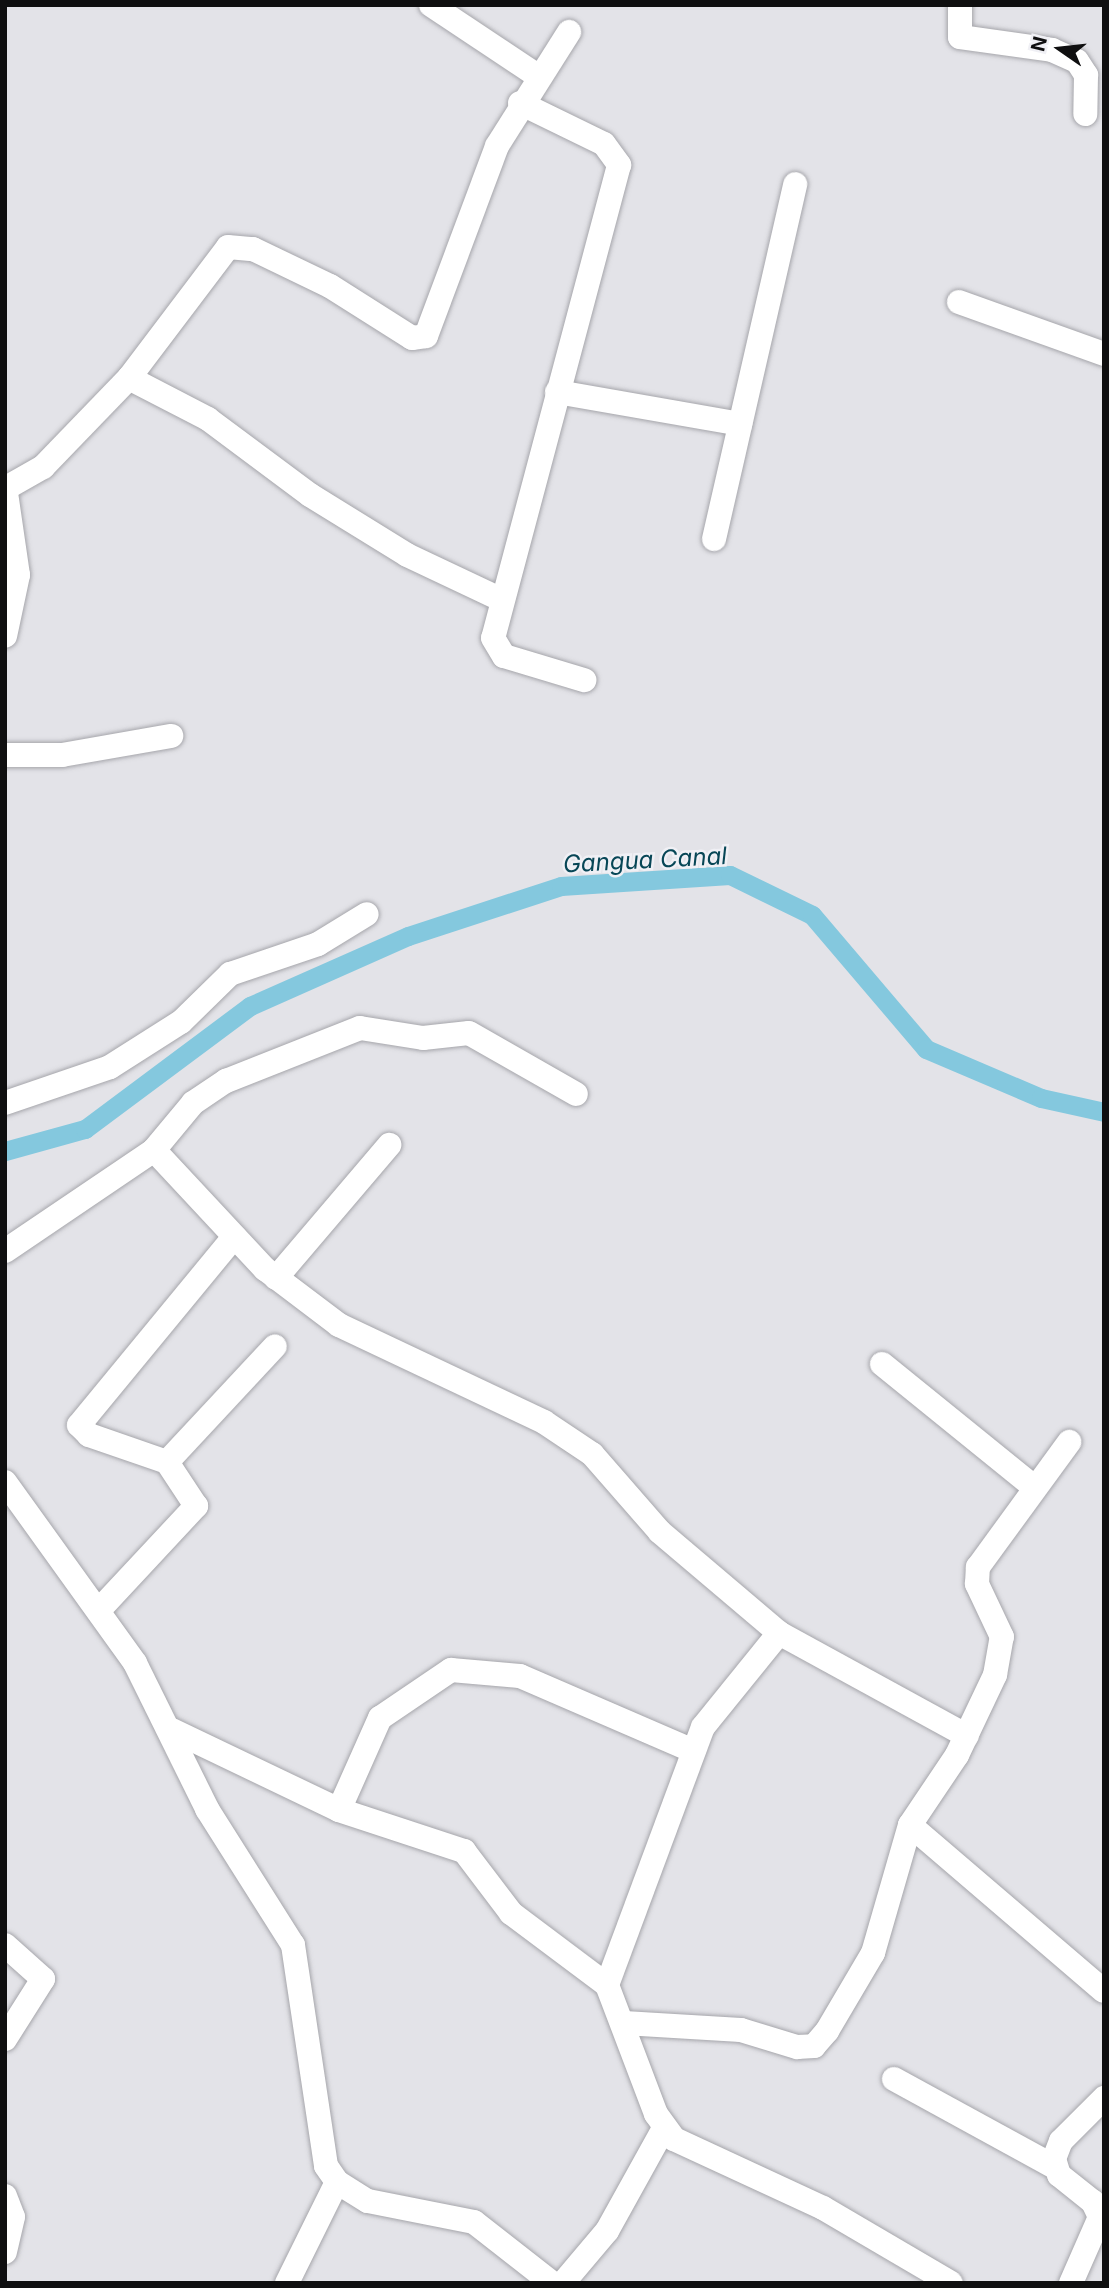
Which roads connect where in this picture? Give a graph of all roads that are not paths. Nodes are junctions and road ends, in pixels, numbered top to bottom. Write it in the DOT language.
graph roads {
  1 [pos="431,5"];
  2 [pos="960,5"];
  3 [pos="569,32"];
  4 [pos="538,76"];
  5 [pos="520,103"];
  6 [pos="1085,114"];
  7 [pos="795,184"];
  8 [pos="959,302"];
  9 [pos="1104,354"];
  10 [pos="129,378"];
  11 [pos="557,392"];
  12 [pos="740,424"];
  13 [pos="6,487"];
  14 [pos="714,539"];
  15 [pos="500,599"];
  16 [pos="5,636"];
  17 [pos="584,680"];
  18 [pos="171,736"];
  19 [pos="5,755"];
  20 [pos="368,914"];
  21 [pos="576,1094"];
  22 [pos="5,1103"];
  23 [pos="389,1145"];
  24 [pos="154,1150"];
  25 [pos="234,1237"];
  26 [pos="5,1251"];
  27 [pos="276,1278"];
  28 [pos="275,1346"];
  29 [pos="882,1364"];
  30 [pos="1069,1442"];
  31 [pos="167,1462"];
  32 [pos="5,1482"];
  33 [pos="1034,1487"];
  34 [pos="100,1609"];
  35 [pos="779,1633"];
  36 [pos="172,1730"];
  37 [pos="967,1736"];
  38 [pos="692,1751"];
  39 [pos="339,1810"];
  40 [pos="910,1825"];
  41 [pos="5,1945"];
  42 [pos="607,1985"];
  43 [pos="1104,1992"];
  44 [pos="624,2023"];
  45 [pos="5,2039"];
  46 [pos="894,2079"];
  47 [pos="1104,2098"];
  48 [pos="664,2128"];
  49 [pos="1055,2167"];
  50 [pos="337,2182"];
  51 [pos="5,2196"];
  52 [pos="5,2252"];
  53 [pos="946,2281"];
  54 [pos="287,2283"];
  55 [pos="552,2283"];
  56 [pos="563,2283"];
  57 [pos="1071,2283"];
  1 -- 4 [label="street"];
  2 -- 6 [label="street"];
  3 -- 4 [label="street"];
  4 -- 5 [label="street"];
  5 -- 10 [label="street"];
  5 -- 11 [label="street"];
  7 -- 12 [label="street"];
  8 -- 9 [label="street"];
  10 -- 13 [label="street"];
  10 -- 15 [label="street"];
  11 -- 12 [label="street"];
  11 -- 15 [label="street"];
  12 -- 14 [label="street"];
  13 -- 16 [label="street"];
  15 -- 17 [label="street"];
  18 -- 19 [label="street"];
  20 -- 22 [label="street"];
  21 -- 24 [label="street"];
  23 -- 27 [label="street"];
  24 -- 25 [label="street"];
  24 -- 26 [label="street"];
  25 -- 27 [label="street"];
  25 -- 31 [label="street"];
  27 -- 35 [label="street"];
  28 -- 31 [label="street"];
  29 -- 33 [label="street"];
  30 -- 33 [label="street"];
  31 -- 34 [label="street"];
  32 -- 34 [label="street"];
  33 -- 37 [label="street"];
  34 -- 36 [label="street"];
  35 -- 37 [label="street"];
  35 -- 38 [label="street"];
  36 -- 39 [label="street"];
  36 -- 50 [label="street"];
  37 -- 40 [label="street"];
  38 -- 39 [label="street"];
  38 -- 42 [label="street"];
  39 -- 42 [label="street"];
  40 -- 43 [label="street"];
  40 -- 44 [label="street"];
  41 -- 45 [label="street"];
  42 -- 44 [label="street"];
  44 -- 48 [label="street"];
  46 -- 49 [label="street"];
  47 -- 49 [label="street"];
  48 -- 53 [label="street"];
  48 -- 56 [label="street"];
  49 -- 57 [label="street"];
  50 -- 54 [label="street"];
  50 -- 55 [label="street"];
  51 -- 52 [label="street"];
}
